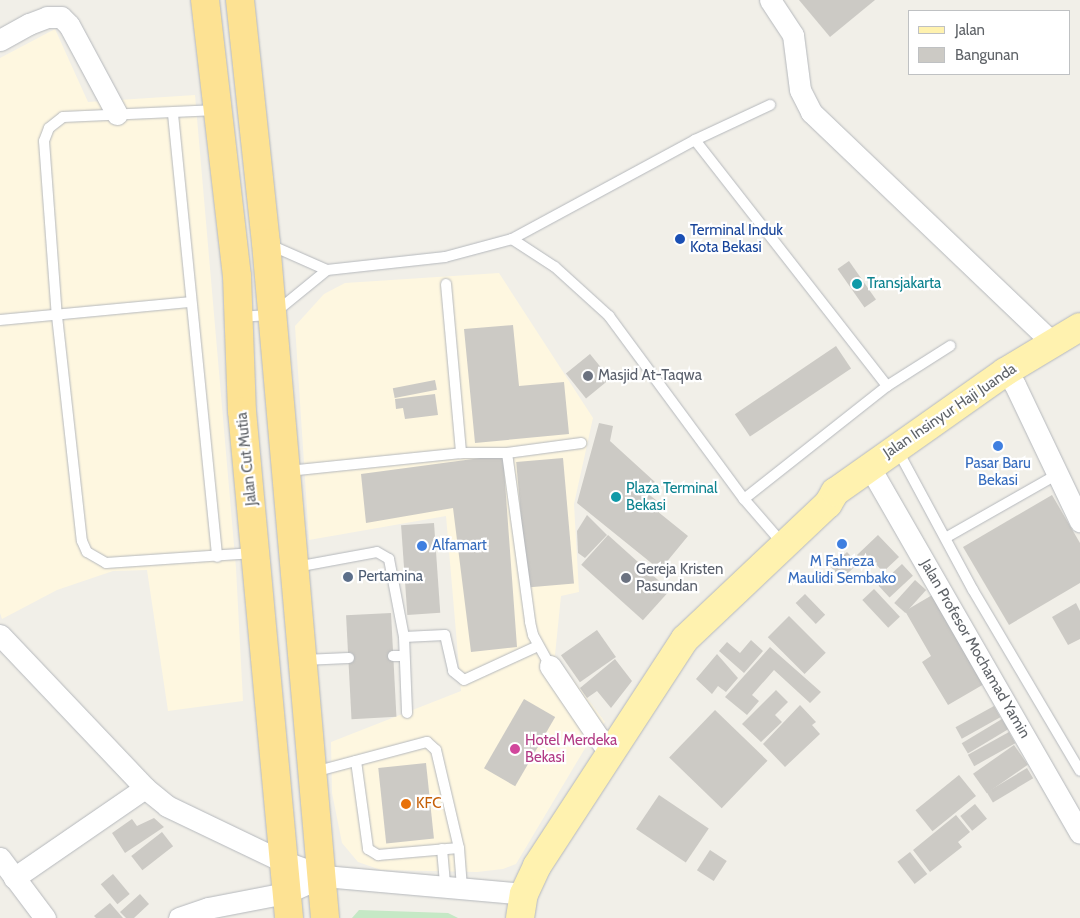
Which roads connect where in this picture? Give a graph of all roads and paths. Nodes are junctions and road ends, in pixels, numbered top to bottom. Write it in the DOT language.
graph roads {
  1 [pos="205,0"];
  2 [pos="240,0"];
  3 [pos="770,0"];
  4 [pos="0,40"];
  5 [pos="770,105"];
  6 [pos="217,110"];
  7 [pos="116,114"];
  8 [pos="173,114"];
  9 [pos="695,140"];
  10 [pos="512,239"];
  11 [pos="266,243"];
  12 [pos="327,270"];
  13 [pos="446,284"];
  14 [pos="189,302"];
  15 [pos="272,315"];
  16 [pos="57,316"];
  17 [pos="238,317"];
  18 [pos="0,320"];
  19 [pos="1080,327"];
  20 [pos="1053,343"];
  21 [pos="950,346"];
  22 [pos="1080,348"];
  23 [pos="1010,378"];
  24 [pos="887,386"];
  25 [pos="581,443"];
  26 [pos="461,453"];
  27 [pos="507,453"];
  28 [pos="900,454"];
  29 [pos="873,471"];
  30 [pos="284,472"];
  31 [pos="1058,474"];
  32 [pos="744,499"];
  33 [pos="1080,521"];
  34 [pos="947,537"];
  35 [pos="783,544"];
  36 [pos="257,552"];
  37 [pos="217,557"];
  38 [pos="295,578"];
  39 [pos="260,592"];
  40 [pos="0,635"];
  41 [pos="404,637"];
  42 [pos="538,646"];
  43 [pos="393,656"];
  44 [pos="404,656"];
  45 [pos="349,658"];
  46 [pos="303,660"];
  47 [pos="550,666"];
  48 [pos="407,713"];
  49 [pos="609,753"];
  50 [pos="356,761"];
  51 [pos="1080,771"];
  52 [pos="314,772"];
  53 [pos="144,788"];
  54 [pos="1080,833"];
  55 [pos="459,848"];
  56 [pos="442,849"];
  57 [pos="0,858"];
  58 [pos="282,861"];
  59 [pos="324,876"];
  60 [pos="14,878"];
  61 [pos="454,888"];
  62 [pos="287,905"];
  63 [pos="522,906"];
  64 [pos="45,918"];
  65 [pos="179,918"];
  66 [pos="325,918"];
  1 -- 6 [label="highway, Jalan Cut Mutia"];
  2 -- 11 [label="highway"];
  3 -- 20 [label="street"];
  4 -- 7 [label="street"];
  5 -- 9 [label="lane"];
  6 -- 8 [label="lane"];
  6 -- 17 [label="highway, Jalan Cut Mutia"];
  7 -- 8 [label="lane"];
  7 -- 16 [label="lane"];
  8 -- 14 [label="lane"];
  9 -- 10 [label="lane"];
  9 -- 24 [label="lane"];
  10 -- 12 [label="lane"];
  10 -- 32 [label="lane"];
  11 -- 12 [label="lane"];
  11 -- 15 [label="highway"];
  12 -- 15 [label="lane"];
  13 -- 26 [label="lane"];
  14 -- 16 [label="lane"];
  14 -- 37 [label="lane"];
  15 -- 17 [label="lane"];
  15 -- 30 [label="highway"];
  16 -- 18 [label="lane"];
  16 -- 37 [label="lane"];
  17 -- 36 [label="highway, Jalan Cut Mutia"];
  19 -- 20 [label="main road, Jalan Insinyur Haji Juanda"];
  20 -- 23 [label="main road, Jalan Insinyur Haji Juanda"];
  21 -- 24 [label="lane"];
  22 -- 23 [label="main road, Jalan Insinyur Haji Juanda"];
  23 -- 28 [label="main road, Jalan Insinyur Haji Juanda"];
  23 -- 31 [label="street"];
  24 -- 32 [label="lane"];
  25 -- 27 [label="lane"];
  26 -- 27 [label="lane"];
  26 -- 30 [label="lane"];
  27 -- 42 [label="lane"];
  28 -- 29 [label="main road, Jalan Insinyur Haji Juanda"];
  28 -- 34 [label="lane"];
  29 -- 35 [label="main road, Jalan Insinyur Haji Juanda"];
  29 -- 54 [label="street, Jalan Profesor Mochamad Yamin"];
  30 -- 38 [label="highway"];
  31 -- 33 [label="street"];
  31 -- 34 [label="lane"];
  32 -- 35 [label="lane"];
  34 -- 51 [label="lane"];
  35 -- 49 [label="main road, Jalan Insinyur Haji Juanda"];
  36 -- 37 [label="lane"];
  36 -- 39 [label="highway, Jalan Cut Mutia"];
  38 -- 39 [label="highway"];
  38 -- 41 [label="lane"];
  38 -- 46 [label="highway"];
  39 -- 58 [label="highway, Jalan Cut Mutia"];
  40 -- 53 [label="street"];
  41 -- 42 [label="lane"];
  41 -- 44 [label="lane"];
  42 -- 47 [label="lane"];
  43 -- 44 [label="lane"];
  44 -- 48 [label="lane"];
  45 -- 46 [label="lane"];
  46 -- 52 [label="highway"];
  47 -- 49 [label="street"];
  49 -- 63 [label="main road, Jalan Insinyur Haji Juanda"];
  50 -- 52 [label="lane"];
  50 -- 55 [label="lane"];
  50 -- 56 [label="lane"];
  52 -- 59 [label="highway"];
  53 -- 58 [label="street"];
  53 -- 60 [label="street"];
  55 -- 56 [label="lane"];
  55 -- 61 [label="lane"];
  56 -- 61 [label="lane"];
  57 -- 60 [label="street"];
  58 -- 59 [label="street"];
  58 -- 62 [label="highway, Jalan Cut Mutia"];
  59 -- 61 [label="street"];
  59 -- 62 [label="street"];
  59 -- 66 [label="highway"];
  60 -- 64 [label="street"];
  61 -- 63 [label="street"];
  62 -- 65 [label="street"];
}
